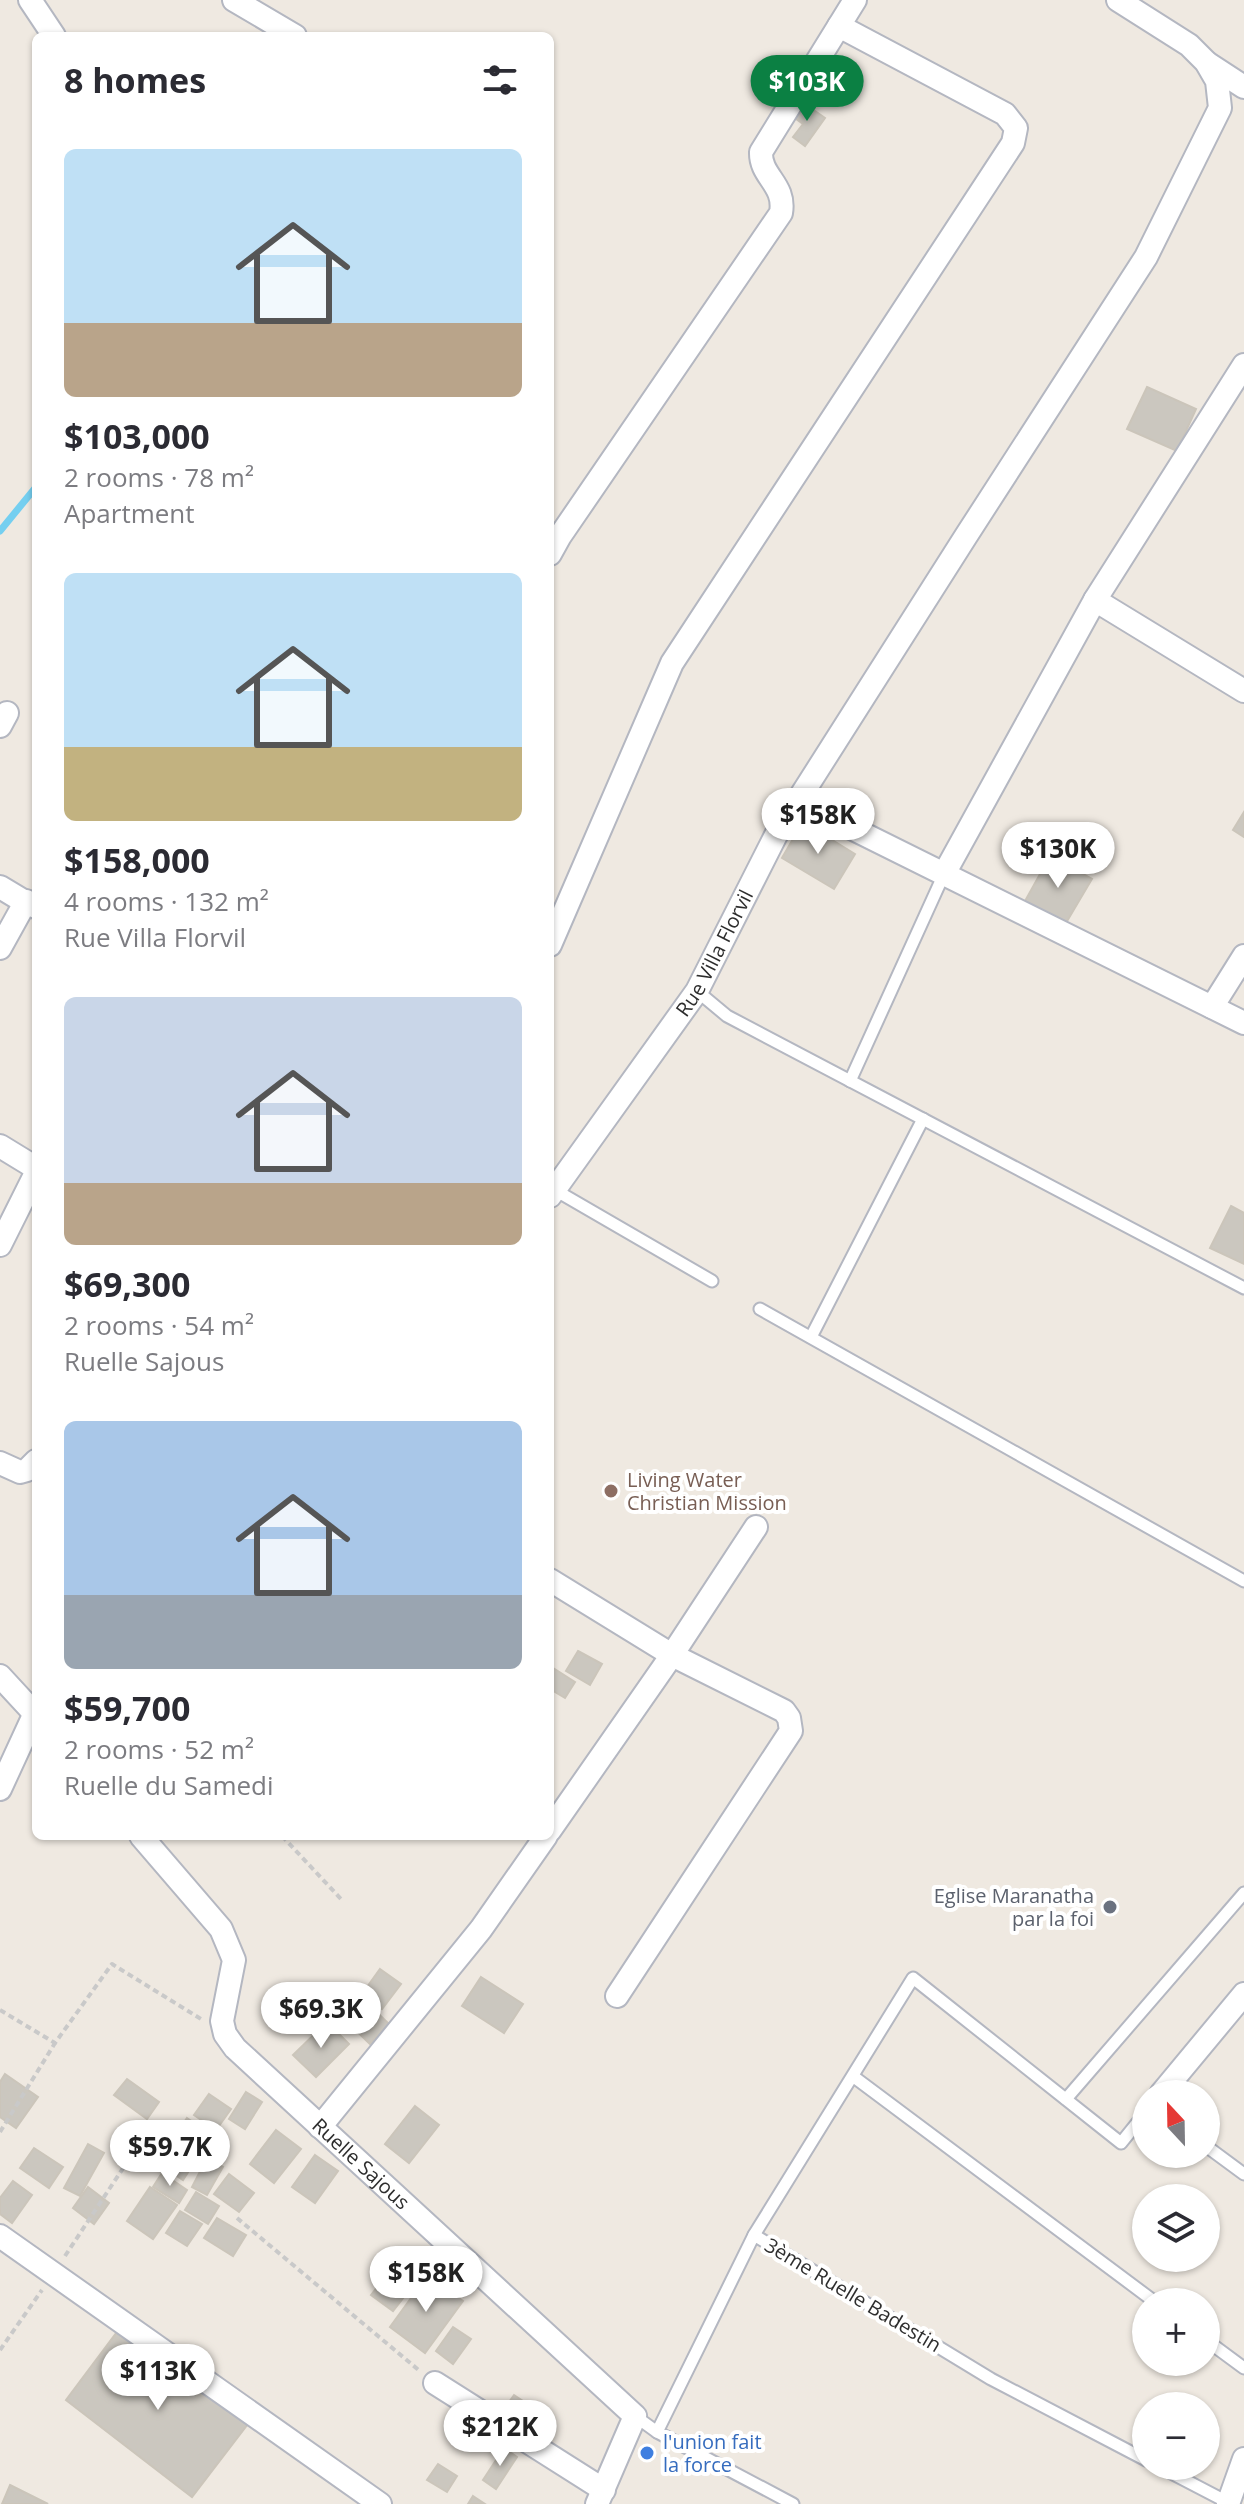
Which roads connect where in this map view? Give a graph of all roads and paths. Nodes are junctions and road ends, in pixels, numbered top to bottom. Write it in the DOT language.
graph roads {
  1 [pos="30,0"];
  2 [pos="234,0"];
  3 [pos="854,0"];
  4 [pos="1118,0"];
  5 [pos="839,26"];
  6 [pos="51,32"];
  7 [pos="288,32"];
  8 [pos="1206,62"];
  9 [pos="1244,87"];
  10 [pos="1244,365"];
  11 [pos="554,547"];
  12 [pos="1095,600"];
  13 [pos="1244,691"];
  14 [pos="799,802"];
  15 [pos="944,874"];
  16 [pos="0,887"];
  17 [pos="31,900"];
  18 [pos="554,936"];
  19 [pos="0,948"];
  20 [pos="1244,956"];
  21 [pos="697,991"];
  22 [pos="1212,1007"];
  23 [pos="1244,1023"];
  24 [pos="850,1081"];
  25 [pos="923,1119"];
  26 [pos="0,1146"];
  27 [pos="32,1168"];
  28 [pos="32,1179"];
  29 [pos="554,1188"];
  30 [pos="554,1192"];
  31 [pos="0,1245"];
  32 [pos="712,1281"];
  33 [pos="1244,1288"];
  34 [pos="760,1309"];
  35 [pos="811,1337"];
  36 [pos="0,1463"];
  37 [pos="32,1465"];
  38 [pos="756,1527"];
  39 [pos="1244,1581"];
  40 [pos="554,1582"];
  41 [pos="672,1655"];
  42 [pos="0,1676"];
  43 [pos="32,1710"];
  44 [pos="32,1722"];
  45 [pos="0,1789"];
  46 [pos="554,1824"];
  47 [pos="144,1840"];
  48 [pos="286,1840"];
  49 [pos="543,1840"];
  50 [pos="1244,1893"];
  51 [pos="341,1899"];
  52 [pos="1244,1994"];
  53 [pos="617,1996"];
  54 [pos="0,2010"];
  55 [pos="225,2034"];
  56 [pos="55,2043"];
  57 [pos="854,2077"];
  58 [pos="1173,2080"];
  59 [pos="1066,2099"];
  60 [pos="320,2127"];
  61 [pos="1132,2129"];
  62 [pos="0,2132"];
  63 [pos="147,2132"];
  64 [pos="1220,2156"];
  65 [pos="1244,2174"];
  66 [pos="237,2218"];
  67 [pos="754,2235"];
  68 [pos="0,2236"];
  69 [pos="53,2275"];
  70 [pos="1136,2288"];
  71 [pos="0,2350"];
  72 [pos="1220,2350"];
  73 [pos="1244,2368"];
  74 [pos="435,2383"];
  75 [pos="635,2416"];
  76 [pos="657,2432"];
  77 [pos="1132,2453"];
  78 [pos="1244,2459"];
  79 [pos="1185,2480"];
  80 [pos="600,2497"];
  81 [pos="1230,2503"];
  82 [pos="380,2504"];
  83 [pos="793,2504"];
  1 -- 6 [label="street"];
  2 -- 7 [label="street"];
  3 -- 5 [label="street"];
  4 -- 8 [label="street"];
  5 -- 11 [label="street"];
  5 -- 18 [label="street"];
  8 -- 9 [label="street"];
  8 -- 14 [label="street, Rue Villa Florvil"];
  10 -- 12 [label="street"];
  12 -- 13 [label="street"];
  12 -- 15 [label="street"];
  14 -- 15 [label="street"];
  14 -- 21 [label="street, Rue Villa Florvil"];
  15 -- 22 [label="street"];
  15 -- 24 [label="lane"];
  16 -- 17 [label="street"];
  17 -- 19 [label="street"];
  20 -- 22 [label="street"];
  21 -- 24 [label="lane"];
  21 -- 29 [label="street, Rue Villa Florvil"];
  22 -- 23 [label="street"];
  24 -- 25 [label="lane"];
  25 -- 33 [label="lane"];
  25 -- 35 [label="lane"];
  26 -- 27 [label="street"];
  28 -- 31 [label="street"];
  30 -- 32 [label="lane"];
  34 -- 35 [label="lane"];
  35 -- 39 [label="lane"];
  36 -- 37 [label="street"];
  38 -- 41 [label="street"];
  40 -- 41 [label="street"];
  41 -- 46 [label="street"];
  41 -- 53 [label="street"];
  42 -- 43 [label="street"];
  44 -- 45 [label="street"];
  47 -- 55 [label="street"];
  48 -- 51 [label="path"];
  49 -- 60 [label="street"];
  50 -- 59 [label="lane"];
  52 -- 58 [label="street"];
  54 -- 56 [label="path"];
  55 -- 56 [label="path"];
  55 -- 60 [label="street, Ruelle Sajous"];
  56 -- 62 [label="path"];
  57 -- 59 [label="lane"];
  57 -- 67 [label="lane"];
  57 -- 70 [label="lane"];
  59 -- 61 [label="lane"];
  60 -- 75 [label="street, Ruelle Sajous"];
  63 -- 69 [label="path"];
  64 -- 65 [label="lane"];
  66 -- 74 [label="path"];
  67 -- 76 [label="lane, 3ème Ruelle Badestin"];
  67 -- 77 [label="lane, 3ème Ruelle Badestin"];
  68 -- 69 [label="street"];
  69 -- 71 [label="path"];
  69 -- 82 [label="street"];
  72 -- 73 [label="lane"];
  74 -- 80 [label="street"];
  75 -- 76 [label="lane"];
  75 -- 80 [label="street"];
  76 -- 83 [label="lane"];
  78 -- 81 [label="street"];
  79 -- 81 [label="lane"];
}
